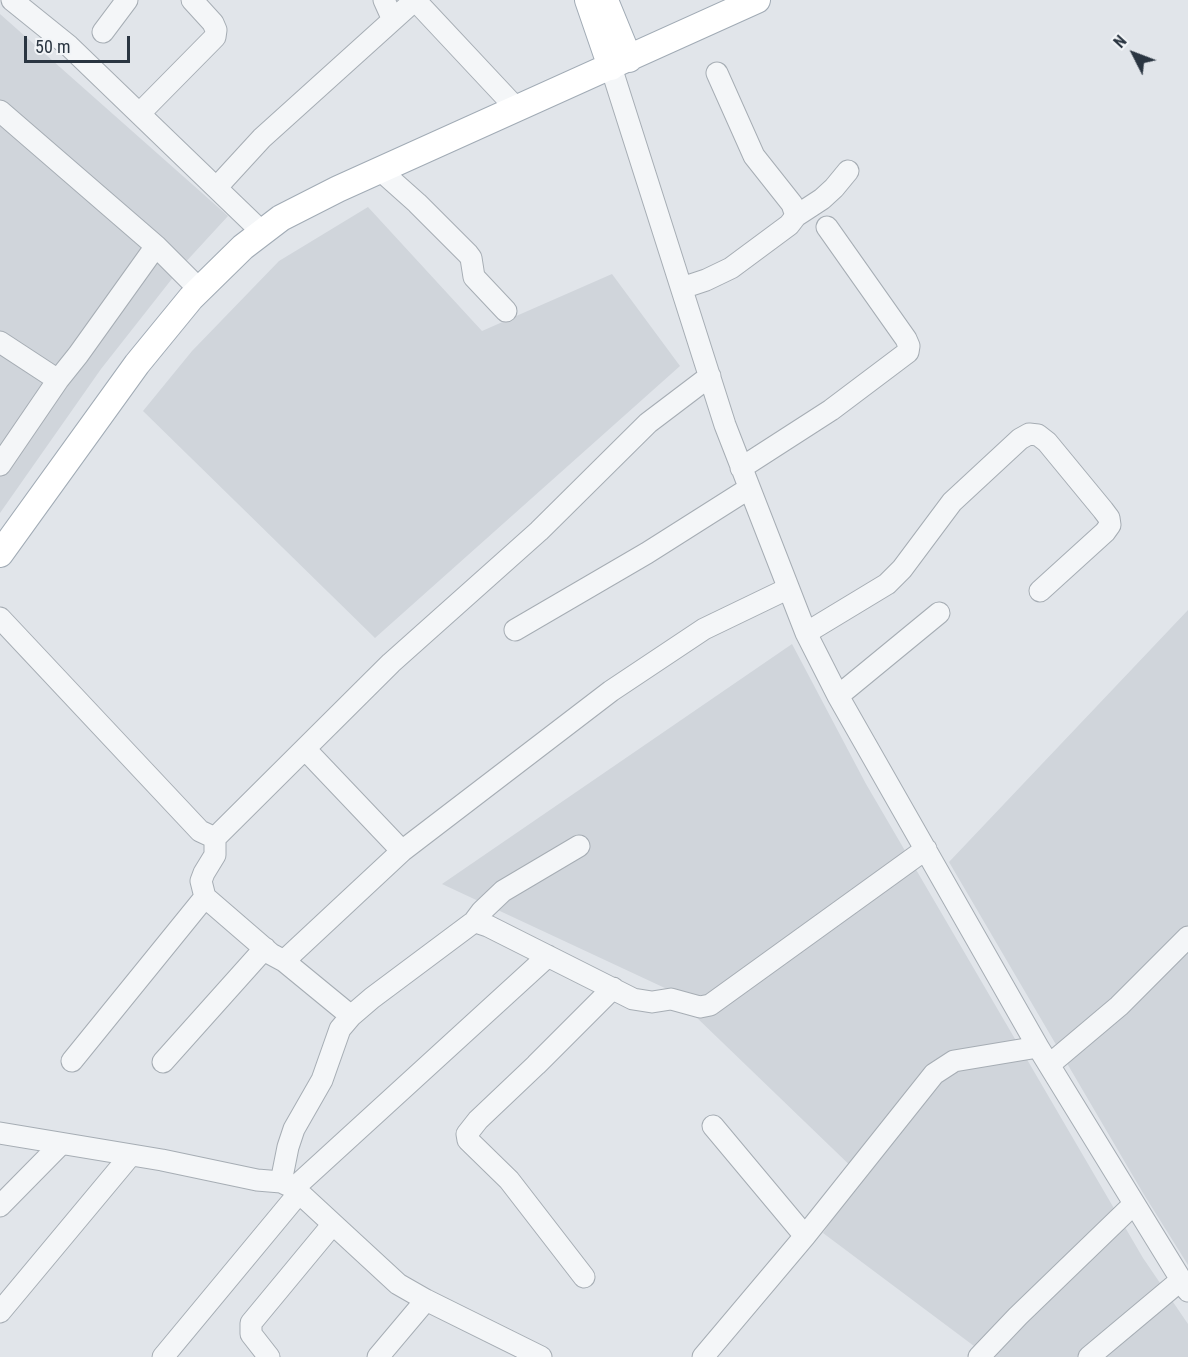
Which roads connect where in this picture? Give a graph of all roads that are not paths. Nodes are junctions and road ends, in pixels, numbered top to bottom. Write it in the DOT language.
graph roads {
  1 [pos="12,0"];
  2 [pos="127,0"];
  3 [pos="192,0"];
  4 [pos="384,0"];
  5 [pos="415,0"];
  6 [pos="588,0"];
  7 [pos="605,0"];
  8 [pos="757,0"];
  9 [pos="393,20"];
  10 [pos="103,32"];
  11 [pos="620,63"];
  12 [pos="717,73"];
  13 [pos="517,109"];
  14 [pos="0,111"];
  15 [pos="140,113"];
  16 [pos="380,170"];
  17 [pos="848,171"];
  18 [pos="217,187"];
  19 [pos="796,216"];
  20 [pos="827,227"];
  21 [pos="262,232"];
  22 [pos="156,246"];
  23 [pos="682,288"];
  24 [pos="199,289"];
  25 [pos="506,311"];
  26 [pos="0,342"];
  27 [pos="710,376"];
  28 [pos="58,380"];
  29 [pos="0,465"];
  30 [pos="741,468"];
  31 [pos="748,489"];
  32 [pos="0,554"];
  33 [pos="787,589"];
  34 [pos="1040,591"];
  35 [pos="939,613"];
  36 [pos="0,618"];
  37 [pos="515,630"];
  38 [pos="806,633"];
  39 [pos="838,696"];
  40 [pos="305,749"];
  41 [pos="215,838"];
  42 [pos="579,846"];
  43 [pos="926,849"];
  44 [pos="402,850"];
  45 [pos="205,897"];
  46 [pos="473,923"];
  47 [pos="1188,937"];
  48 [pos="265,948"];
  49 [pos="548,956"];
  50 [pos="284,961"];
  51 [pos="613,988"];
  52 [pos="351,1016"];
  53 [pos="1038,1047"];
  54 [pos="72,1061"];
  55 [pos="163,1062"];
  56 [pos="1049,1065"];
  57 [pos="713,1126"];
  58 [pos="0,1133"];
  59 [pos="61,1144"];
  60 [pos="130,1156"];
  61 [pos="291,1188"];
  62 [pos="1134,1204"];
  63 [pos="0,1206"];
  64 [pos="333,1224"];
  65 [pos="805,1236"];
  66 [pos="584,1277"];
  67 [pos="1185,1286"];
  68 [pos="426,1300"];
  69 [pos="0,1312"];
  70 [pos="163,1357"];
  71 [pos="269,1357"];
  72 [pos="378,1357"];
  73 [pos="541,1357"];
  74 [pos="703,1357"];
  75 [pos="979,1357"];
  76 [pos="1089,1357"];
  1 -- 15 [label="street"];
  2 -- 10 [label="street"];
  3 -- 15 [label="street"];
  4 -- 9 [label="street"];
  5 -- 9 [label="street"];
  5 -- 13 [label="street"];
  6 -- 11 [label="main road"];
  7 -- 11 [label="main road"];
  8 -- 11 [label="main road"];
  9 -- 18 [label="street"];
  11 -- 13 [label="main road"];
  11 -- 23 [label="street"];
  12 -- 19 [label="street"];
  13 -- 16 [label="main road"];
  14 -- 22 [label="street"];
  15 -- 18 [label="street"];
  16 -- 21 [label="main road"];
  16 -- 25 [label="street"];
  17 -- 19 [label="street"];
  18 -- 21 [label="street"];
  19 -- 23 [label="street"];
  20 -- 30 [label="street"];
  21 -- 24 [label="main road"];
  22 -- 24 [label="street"];
  22 -- 28 [label="street"];
  23 -- 27 [label="street"];
  24 -- 32 [label="main road"];
  26 -- 28 [label="street"];
  27 -- 30 [label="street"];
  27 -- 40 [label="street"];
  28 -- 29 [label="street"];
  30 -- 31 [label="street"];
  31 -- 33 [label="street"];
  31 -- 37 [label="street"];
  33 -- 38 [label="street"];
  33 -- 44 [label="street"];
  34 -- 38 [label="street"];
  35 -- 39 [label="street"];
  36 -- 41 [label="street"];
  38 -- 39 [label="street"];
  39 -- 43 [label="street"];
  40 -- 41 [label="street"];
  40 -- 44 [label="street"];
  41 -- 45 [label="street"];
  42 -- 46 [label="street"];
  43 -- 51 [label="street"];
  43 -- 53 [label="street"];
  44 -- 50 [label="street"];
  45 -- 48 [label="street"];
  45 -- 54 [label="street"];
  46 -- 49 [label="street"];
  46 -- 52 [label="street"];
  47 -- 56 [label="street"];
  48 -- 50 [label="street"];
  48 -- 55 [label="street"];
  49 -- 51 [label="street"];
  49 -- 61 [label="street"];
  50 -- 52 [label="street"];
  51 -- 66 [label="street"];
  52 -- 61 [label="street"];
  53 -- 56 [label="street"];
  53 -- 65 [label="street"];
  56 -- 62 [label="street"];
  57 -- 65 [label="street"];
  58 -- 59 [label="street"];
  59 -- 60 [label="street"];
  59 -- 63 [label="street"];
  60 -- 61 [label="street"];
  60 -- 69 [label="street"];
  61 -- 64 [label="street"];
  61 -- 70 [label="street"];
  62 -- 67 [label="street"];
  62 -- 75 [label="street"];
  64 -- 68 [label="street"];
  64 -- 71 [label="street"];
  65 -- 74 [label="street"];
  67 -- 76 [label="street"];
  68 -- 72 [label="street"];
  68 -- 73 [label="street"];
}
